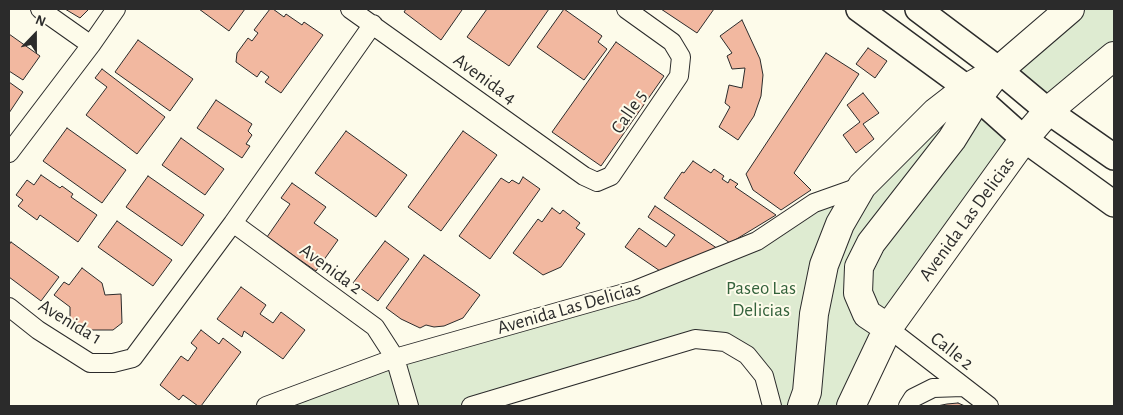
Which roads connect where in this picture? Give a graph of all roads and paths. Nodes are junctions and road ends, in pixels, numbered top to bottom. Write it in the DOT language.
graph roads {
  1 [pos="40,9"];
  2 [pos="116,9"];
  3 [pos="350,9"];
  4 [pos="626,9"];
  5 [pos="859,9"];
  6 [pos="918,9"];
  7 [pos="1070,9"];
  8 [pos="373,24"];
  9 [pos="91,45"];
  10 [pos="1114,56"];
  11 [pos="999,70"];
  12 [pos="972,92"];
  13 [pos="1048,111"];
  14 [pos="1024,139"];
  15 [pos="9,153"];
  16 [pos="1114,156"];
  17 [pos="597,182"];
  18 [pos="862,186"];
  19 [pos="1114,204"];
  20 [pos="233,223"];
  21 [pos="9,307"];
  22 [pos="888,328"];
  23 [pos="395,358"];
  24 [pos="963,387"];
  25 [pos="266,406"];
  26 [pos="409,406"];
  27 [pos="471,406"];
  28 [pos="772,406"];
  29 [pos="802,406"];
  30 [pos="851,406"];
  31 [pos="908,406"];
  32 [pos="989,406"];
  1 -- 9 [label="street"];
  2 -- 9 [label="street"];
  3 -- 8 [label="street, Avenida 4"];
  4 -- 17 [label="street, Calle 5"];
  5 -- 12 [label="street"];
  6 -- 11 [label="street"];
  7 -- 11 [label="main road"];
  8 -- 17 [label="street, Avenida 4"];
  8 -- 20 [label="street"];
  9 -- 15 [label="street"];
  10 -- 13 [label="main road, Avenida Las Delicias"];
  11 -- 12 [label="main road"];
  11 -- 13 [label="street"];
  12 -- 14 [label="street"];
  12 -- 18 [label="main road, Avenida Las Delicias"];
  12 -- 22 [label="main road"];
  13 -- 14 [label="main road, Avenida Las Delicias"];
  13 -- 16 [label="street"];
  14 -- 19 [label="street"];
  14 -- 22 [label="main road, Avenida Las Delicias"];
  18 -- 23 [label="street, Avenida Las Delicias"];
  18 -- 29 [label="main road, Avenida Las Delicias"];
  20 -- 21 [label="street, Avenida 1"];
  20 -- 23 [label="street, Avenida 2"];
  22 -- 24 [label="street, Calle 2"];
  22 -- 30 [label="main road, Avenida Las Delicias"];
  23 -- 25 [label="street, Avenida Las Delicias"];
  23 -- 26 [label="street, Avenida 2"];
  24 -- 31 [label="street"];
  24 -- 32 [label="street, Calle 2"];
  27 -- 28 [label="street"];
}
